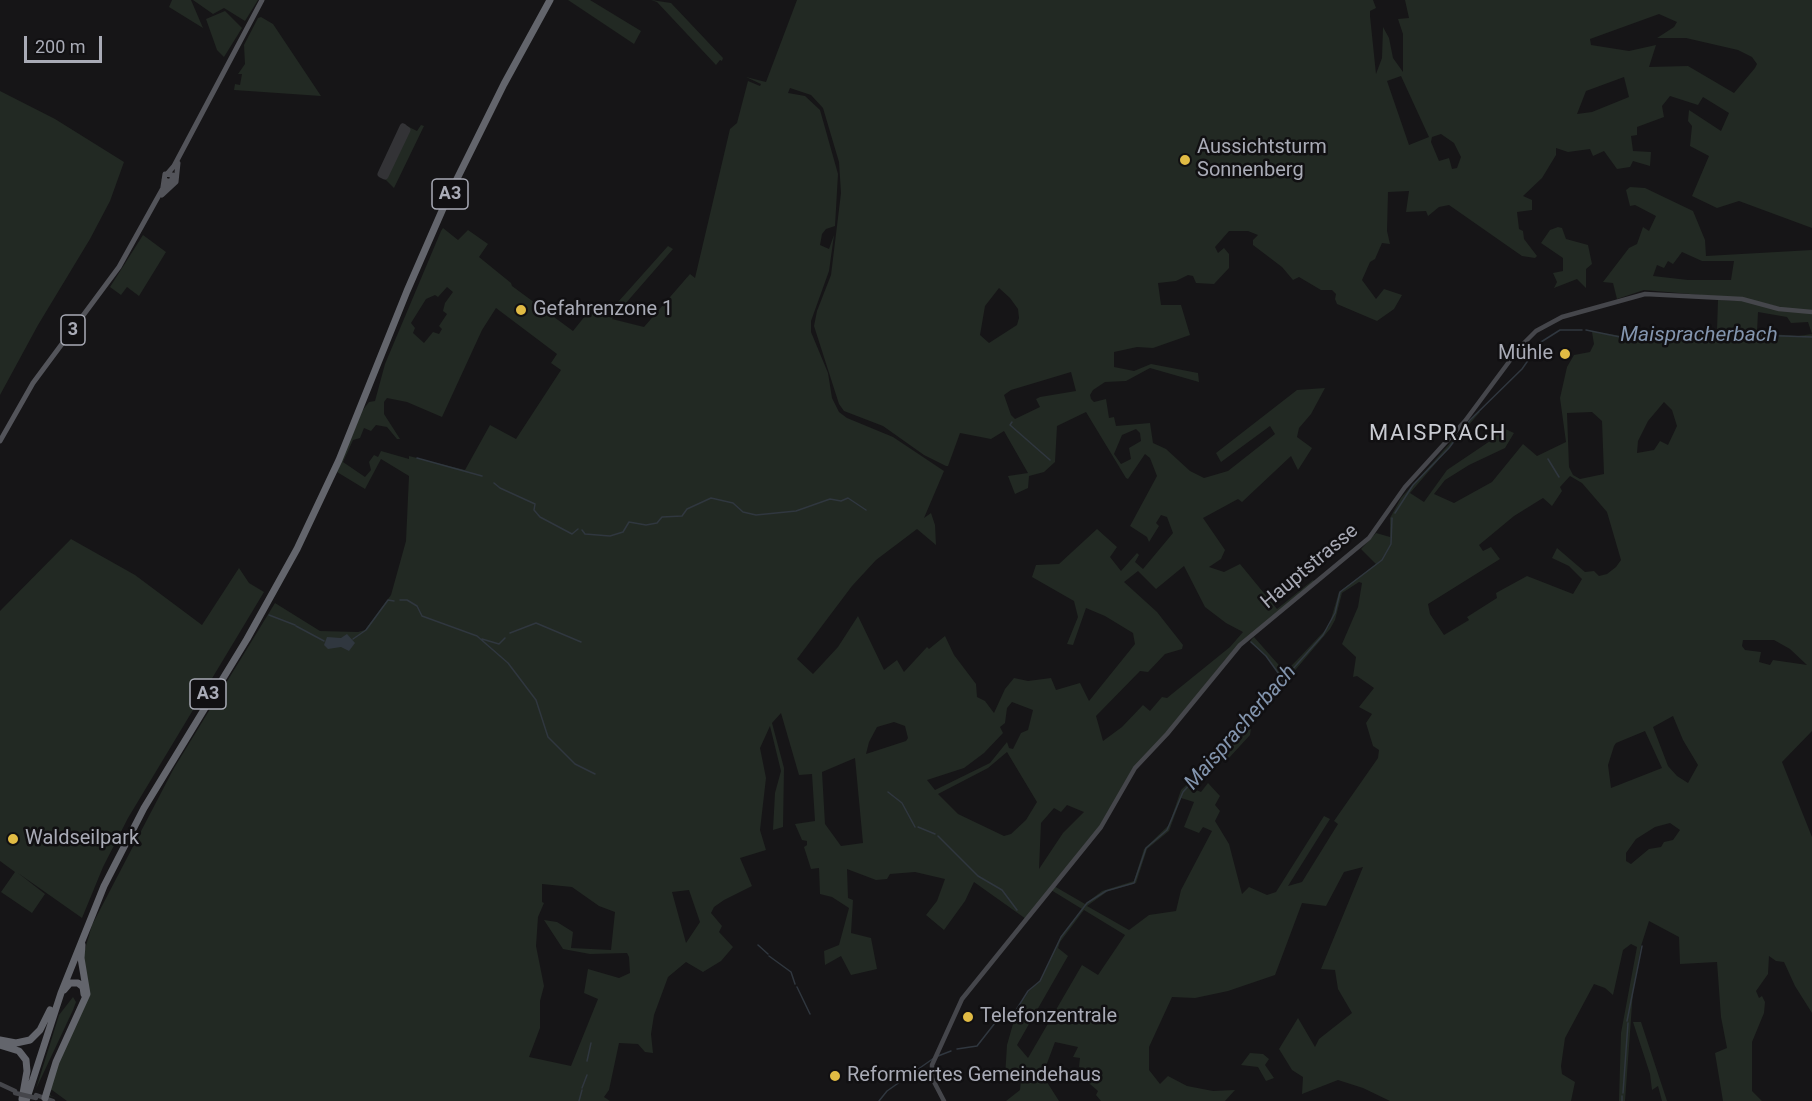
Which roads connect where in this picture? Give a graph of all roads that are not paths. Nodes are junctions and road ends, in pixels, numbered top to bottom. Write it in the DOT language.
graph roads {
  1 [pos="262,0"];
  2 [pos="545,0"];
  3 [pos="550,0"];
  4 [pos="180,154"];
  5 [pos="157,201"];
  6 [pos="1812,312"];
  7 [pos="362,396"];
  8 [pos="0,441"];
  9 [pos="86,928"];
  10 [pos="51,1013"];
  11 [pos="0,1040"];
  12 [pos="0,1045"];
  13 [pos="2,1087"];
  14 [pos="41,1098"];
  15 [pos="23,1100"];
  16 [pos="944,1100"];
  17 [pos="53,1101"];
  1 -- 4 [label="main road"];
  2 -- 7 [label="highway, A3"];
  3 -- 7 [label="highway, A3"];
  4 -- 5 [label="main road"];
  4 -- 5 [label="main road, 3"];
  5 -- 8 [label="main road, 3"];
  6 -- 16 [label="main road, Hauptstrasse"];
  7 -- 9 [label="highway, A3"];
  7 -- 10 [label="highway, A3"];
  9 -- 10 [label="highway, A3"];
  9 -- 14 [label="highway"];
  10 -- 11 [label="highway"];
  10 -- 14 [label="highway"];
  10 -- 15 [label="highway, A3"];
  12 -- 15 [label="highway"];
  13 -- 14 [label="main road, bridge"];
  14 -- 17 [label="main road"];
}
